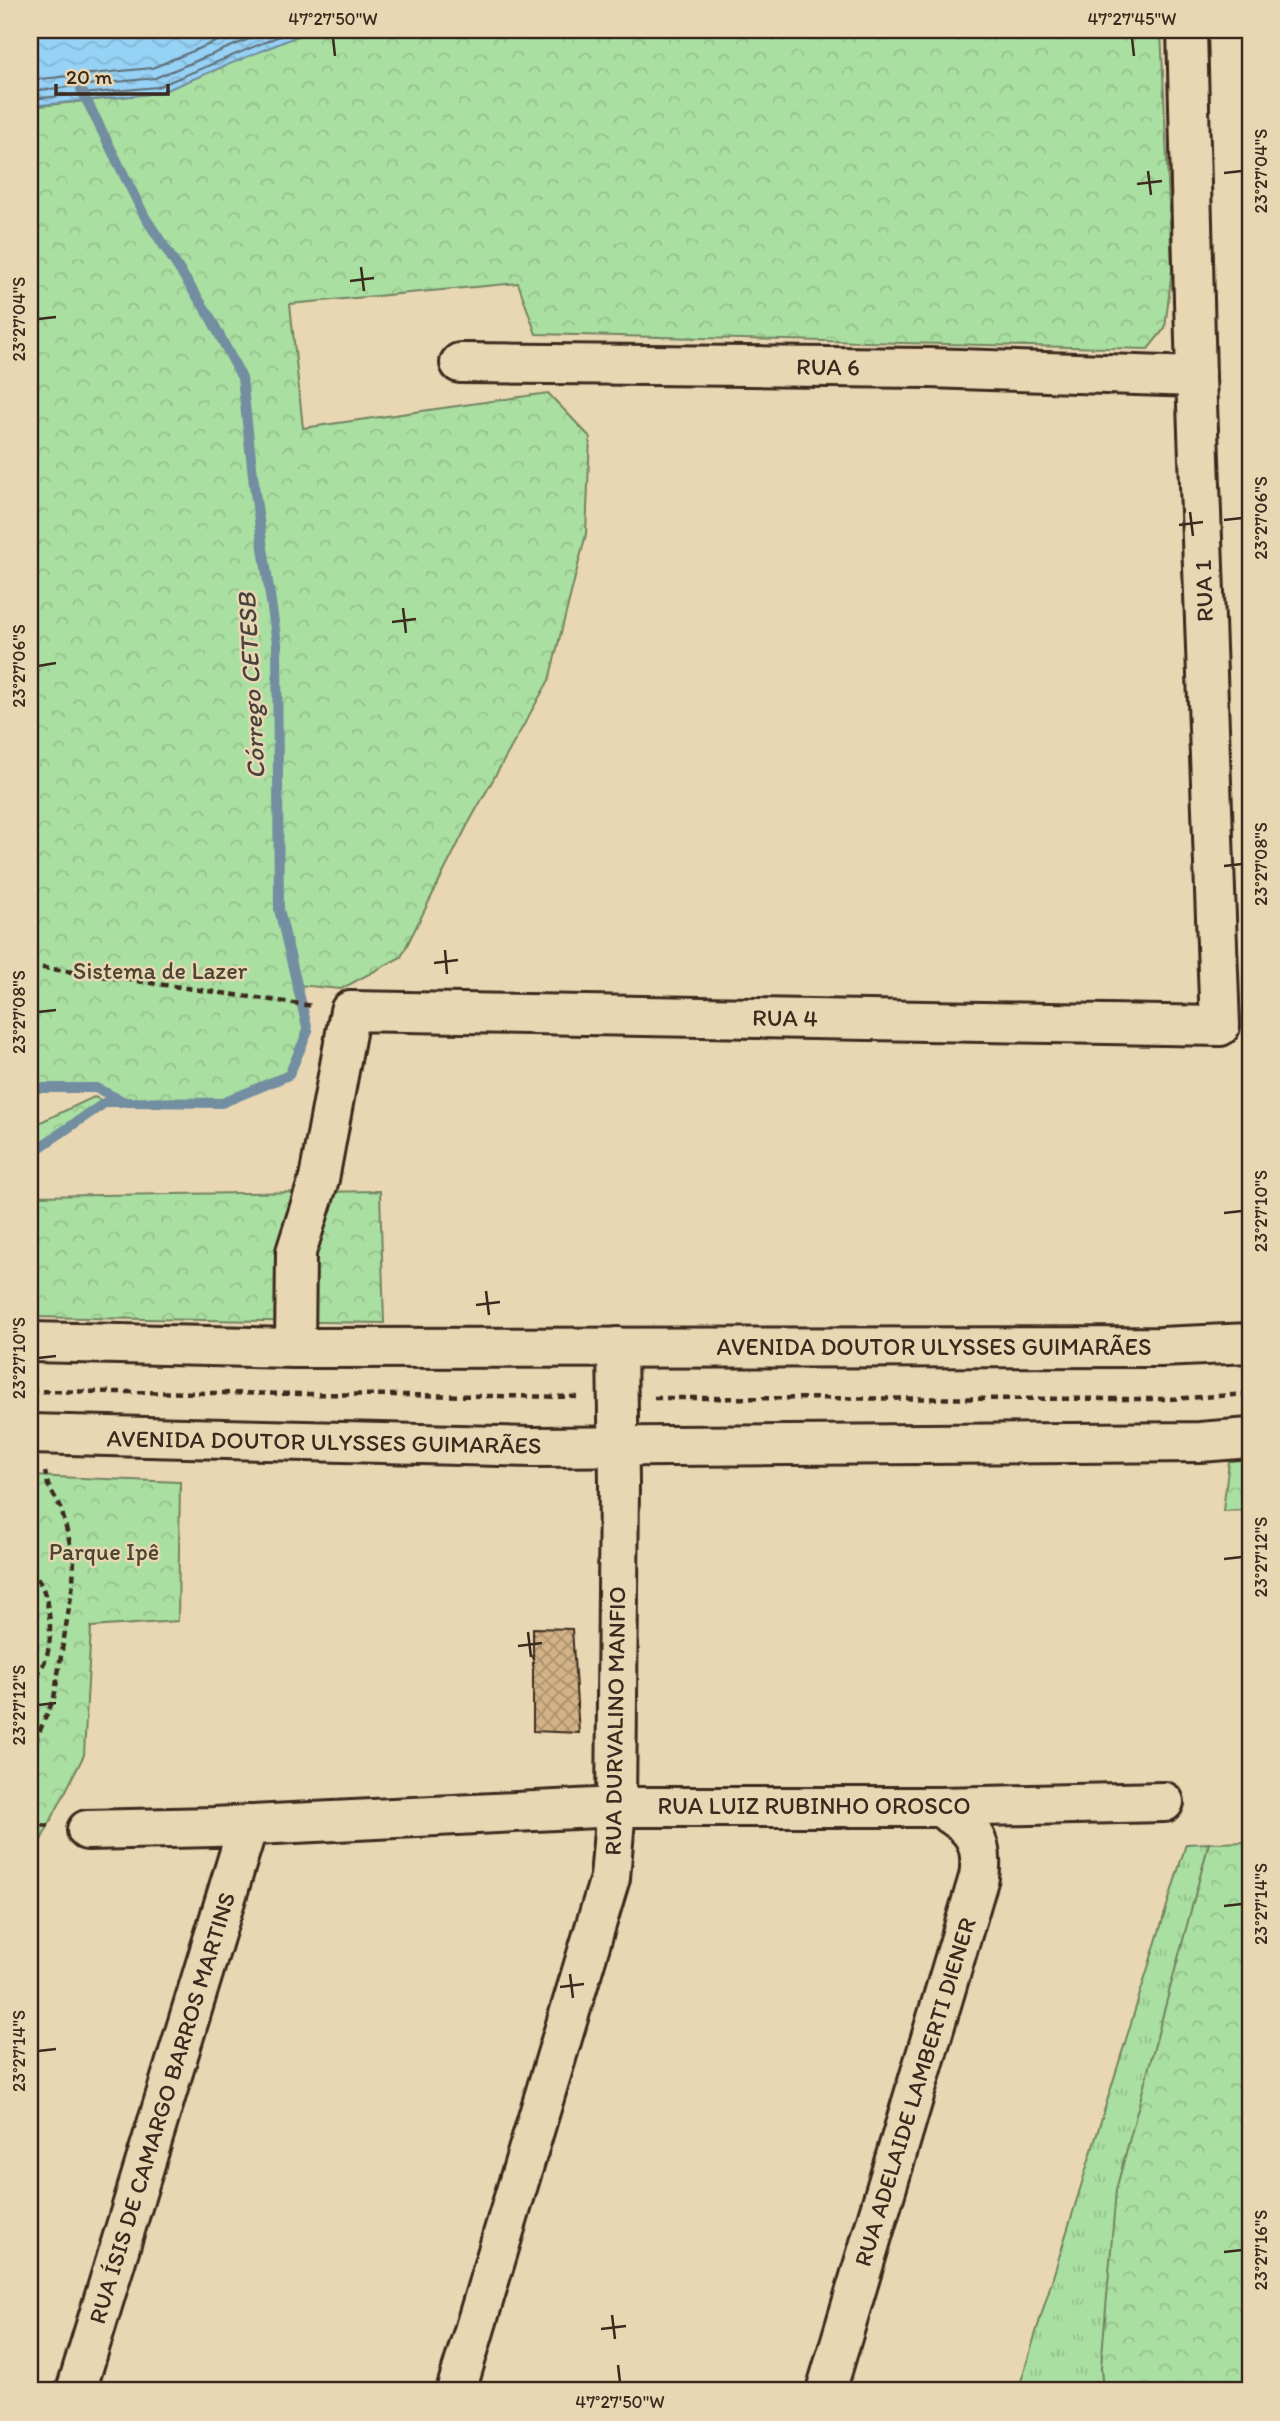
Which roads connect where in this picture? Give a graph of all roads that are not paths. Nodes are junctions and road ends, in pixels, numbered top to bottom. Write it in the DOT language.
graph roads {
  1 [pos="1187,30"];
  2 [pos="460,363"];
  3 [pos="1196,377"];
  4 [pos="1220,1026"];
  5 [pos="30,1342"];
  6 [pos="1250,1343"];
  7 [pos="617,1347"];
  8 [pos="295,1348"];
  9 [pos="38,1434"];
  10 [pos="1250,1438"];
  11 [pos="618,1447"];
  12 [pos="1164,1802"];
  13 [pos="1026,1805"];
  14 [pos="617,1807"];
  15 [pos="939,1807"];
  16 [pos="248,1825"];
  17 [pos="86,1830"];
  18 [pos="981,1863"];
  19 [pos="76,2391"];
  20 [pos="456,2391"];
  21 [pos="826,2391"];
  1 -- 3 [label="street, RUA 1"];
  2 -- 3 [label="street, RUA 6"];
  3 -- 4 [label="street, RUA 1"];
  4 -- 8 [label="street, RUA 4"];
  5 -- 8 [label="street, AVENIDA DOUTOR ULYSSES GUIMARÃES"];
  6 -- 7 [label="street, AVENIDA DOUTOR ULYSSES GUIMARÃES"];
  7 -- 8 [label="street, AVENIDA DOUTOR ULYSSES GUIMARÃES"];
  7 -- 11 [label="street"];
  9 -- 11 [label="street, AVENIDA DOUTOR ULYSSES GUIMARÃES"];
  10 -- 11 [label="street, AVENIDA DOUTOR ULYSSES GUIMARÃES"];
  11 -- 14 [label="street, RUA DURVALINO MANFIO"];
  12 -- 13 [label="street, RUA LUIZ RUBINHO OROSCO"];
  13 -- 15 [label="street, RUA LUIZ RUBINHO OROSCO"];
  13 -- 18 [label="street"];
  14 -- 15 [label="street, RUA LUIZ RUBINHO OROSCO"];
  14 -- 16 [label="street, RUA LUIZ RUBINHO OROSCO"];
  14 -- 20 [label="street, RUA DURVALINO MANFIO"];
  15 -- 18 [label="street, RUA ADELAIDE LAMBERTI DIENER"];
  16 -- 17 [label="street, RUA LUIZ RUBINHO OROSCO"];
  16 -- 19 [label="street, RUA ÍSIS DE CAMARGO BARROS MARTINS"];
  18 -- 21 [label="street, RUA ADELAIDE LAMBERTI DIENER"];
}
